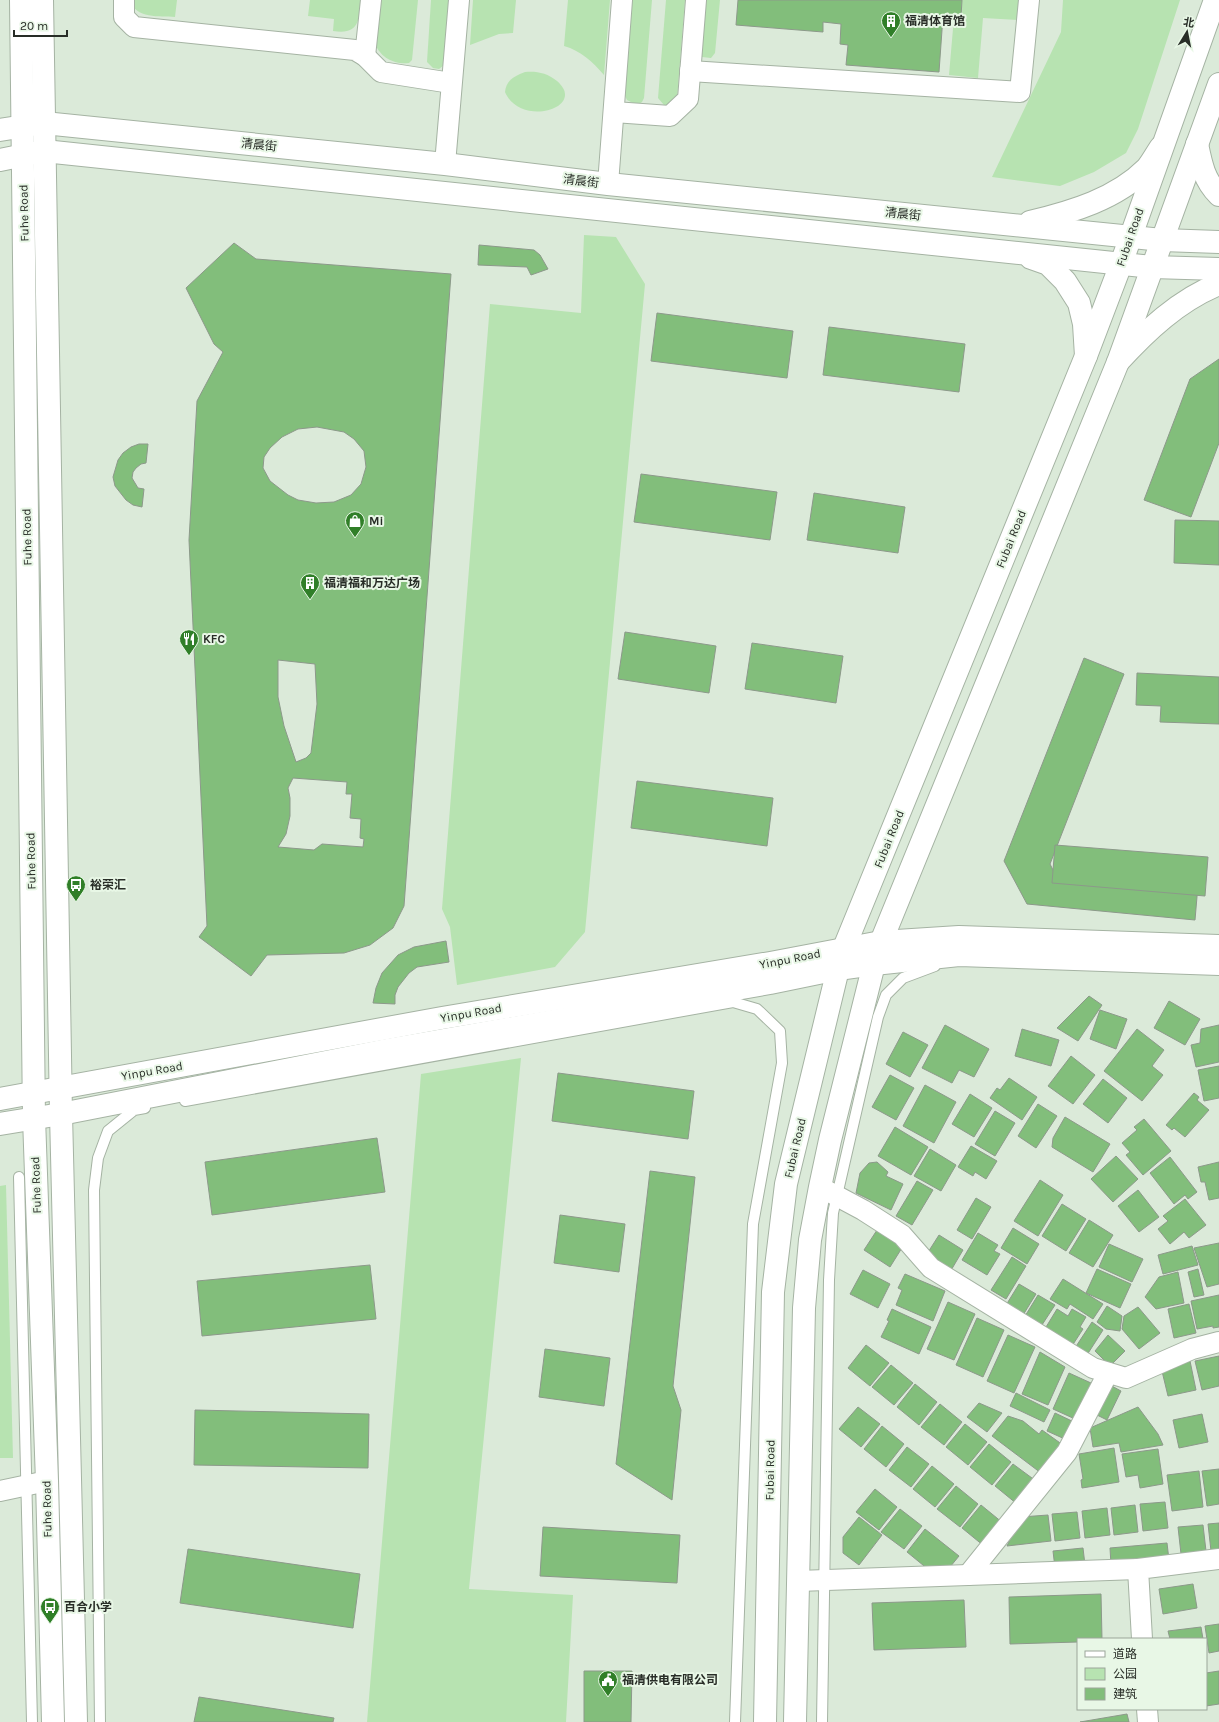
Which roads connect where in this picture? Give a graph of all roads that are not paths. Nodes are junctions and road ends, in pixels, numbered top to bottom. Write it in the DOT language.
graph roads {
  1 [pos="21,0"];
  2 [pos="42,0"];
  3 [pos="124,0"];
  4 [pos="371,0"];
  5 [pos="459,0"];
  6 [pos="622,0"];
  7 [pos="696,0"];
  8 [pos="1028,0"];
  9 [pos="1215,0"];
  10 [pos="365,56"];
  11 [pos="690,71"];
  12 [pos="452,83"];
  13 [pos="1219,84"];
  14 [pos="614,112"];
  15 [pos="44,123"];
  16 [pos="23,125"];
  17 [pos="0,130"];
  18 [pos="1197,144"];
  19 [pos="1163,145"];
  20 [pos="44,151"];
  21 [pos="23,156"];
  22 [pos="0,160"];
  23 [pos="445,164"];
  24 [pos="608,184"];
  25 [pos="1219,195"];
  26 [pos="1017,226"];
  27 [pos="1130,237"];
  28 [pos="1162,240"];
  29 [pos="1219,242"];
  30 [pos="1017,253"];
  31 [pos="1121,264"];
  32 [pos="1152,267"];
  33 [pos="1219,269"];
  34 [pos="1219,284"];
  35 [pos="1086,356"];
  36 [pos="1118,362"];
  37 [pos="881,942"];
  38 [pos="1219,946"];
  39 [pos="844,948"];
  40 [pos="874,964"];
  41 [pos="1219,964"];
  42 [pos="838,969"];
  43 [pos="1219,974"];
  44 [pos="61,1088"];
  45 [pos="34,1093"];
  46 [pos="0,1099"];
  47 [pos="173,1103"];
  48 [pos="158,1106"];
  49 [pos="61,1114"];
  50 [pos="34,1118"];
  51 [pos="0,1124"];
  52 [pos="19,1177"];
  53 [pos="828,1192"];
  54 [pos="1219,1342"];
  55 [pos="1108,1373"];
  56 [pos="37,1483"];
  57 [pos="0,1491"];
  58 [pos="1219,1559"];
  59 [pos="1138,1570"];
  60 [pos="968,1575"];
  61 [pos="824,1580"];
  62 [pos="798,1581"];
  63 [pos="1142,1638"];
  64 [pos="1147,1710"];
  65 [pos="32,1722"];
  66 [pos="53,1722"];
  67 [pos="76,1722"];
  68 [pos="100,1722"];
  69 [pos="736,1722"];
  70 [pos="765,1722"];
  71 [pos="794,1722"];
  72 [pos="822,1722"];
  73 [pos="1148,1722"];
  1 -- 16 [label="street, Fuhe Road"];
  2 -- 15 [label="street, Fuhe Road"];
  3 -- 10 [label="street"];
  4 -- 10 [label="street"];
  5 -- 12 [label="street"];
  6 -- 14 [label="street"];
  7 -- 11 [label="street"];
  8 -- 11 [label="street"];
  9 -- 19 [label="street, Fubai Road"];
  10 -- 12 [label="street"];
  11 -- 14 [label="street"];
  12 -- 23 [label="street"];
  13 -- 18 [label="street"];
  14 -- 24 [label="street"];
  15 -- 16 [label="street, 清晨街"];
  15 -- 20 [label="street, Fuhe Road"];
  15 -- 23 [label="street, 清晨街"];
  16 -- 17 [label="street, 清晨街"];
  16 -- 21 [label="street, Fuhe Road"];
  18 -- 25 [label="street"];
  18 -- 28 [label="street"];
  19 -- 26 [label="street"];
  19 -- 27 [label="street, Fubai Road"];
  20 -- 21 [label="street"];
  20 -- 30 [label="street"];
  20 -- 44 [label="street, Fuhe Road"];
  21 -- 22 [label="street"];
  21 -- 45 [label="street, Fuhe Road"];
  23 -- 24 [label="street, 清晨街"];
  24 -- 26 [label="street, 清晨街"];
  26 -- 27 [label="street, 清晨街"];
  27 -- 28 [label="street, 清晨街"];
  27 -- 31 [label="street, Fubai Road"];
  28 -- 29 [label="street, 清晨街"];
  28 -- 32 [label="street"];
  30 -- 31 [label="street"];
  30 -- 35 [label="street"];
  31 -- 32 [label="street"];
  31 -- 35 [label="street, Fubai Road"];
  32 -- 33 [label="street"];
  32 -- 36 [label="street"];
  34 -- 36 [label="street"];
  35 -- 39 [label="street, Fubai Road"];
  36 -- 37 [label="street"];
  37 -- 38 [label="street, Yinpu Road"];
  37 -- 39 [label="street, Yinpu Road"];
  37 -- 40 [label="street"];
  39 -- 42 [label="street, Fubai Road"];
  39 -- 44 [label="street, Yinpu Road"];
  40 -- 41 [label="street, Yinpu Road"];
  40 -- 42 [label="street, Yinpu Road"];
  40 -- 53 [label="street"];
  42 -- 49 [label="street, Yinpu Road"];
  42 -- 70 [label="street, Fubai Road"];
  43 -- 53 [label="lane"];
  44 -- 45 [label="street, Yinpu Road"];
  44 -- 49 [label="street, Fuhe Road"];
  45 -- 46 [label="street, Yinpu Road"];
  45 -- 50 [label="street, Fuhe Road"];
  47 -- 69 [label="lane"];
  48 -- 68 [label="lane"];
  49 -- 50 [label="street, Yinpu Road"];
  49 -- 67 [label="street, Fuhe Road"];
  50 -- 51 [label="street, Yinpu Road"];
  50 -- 56 [label="street, Fuhe Road"];
  52 -- 56 [label="lane"];
  53 -- 55 [label="street"];
  53 -- 61 [label="lane"];
  53 -- 62 [label="street"];
  54 -- 55 [label="street"];
  55 -- 60 [label="street"];
  56 -- 57 [label="street"];
  56 -- 65 [label="lane"];
  56 -- 66 [label="street, Fuhe Road"];
  58 -- 59 [label="street"];
  59 -- 60 [label="street"];
  59 -- 63 [label="street"];
  60 -- 61 [label="street"];
  61 -- 62 [label="street"];
  61 -- 72 [label="lane"];
  62 -- 71 [label="street"];
  64 -- 73 [label="street"];
}
